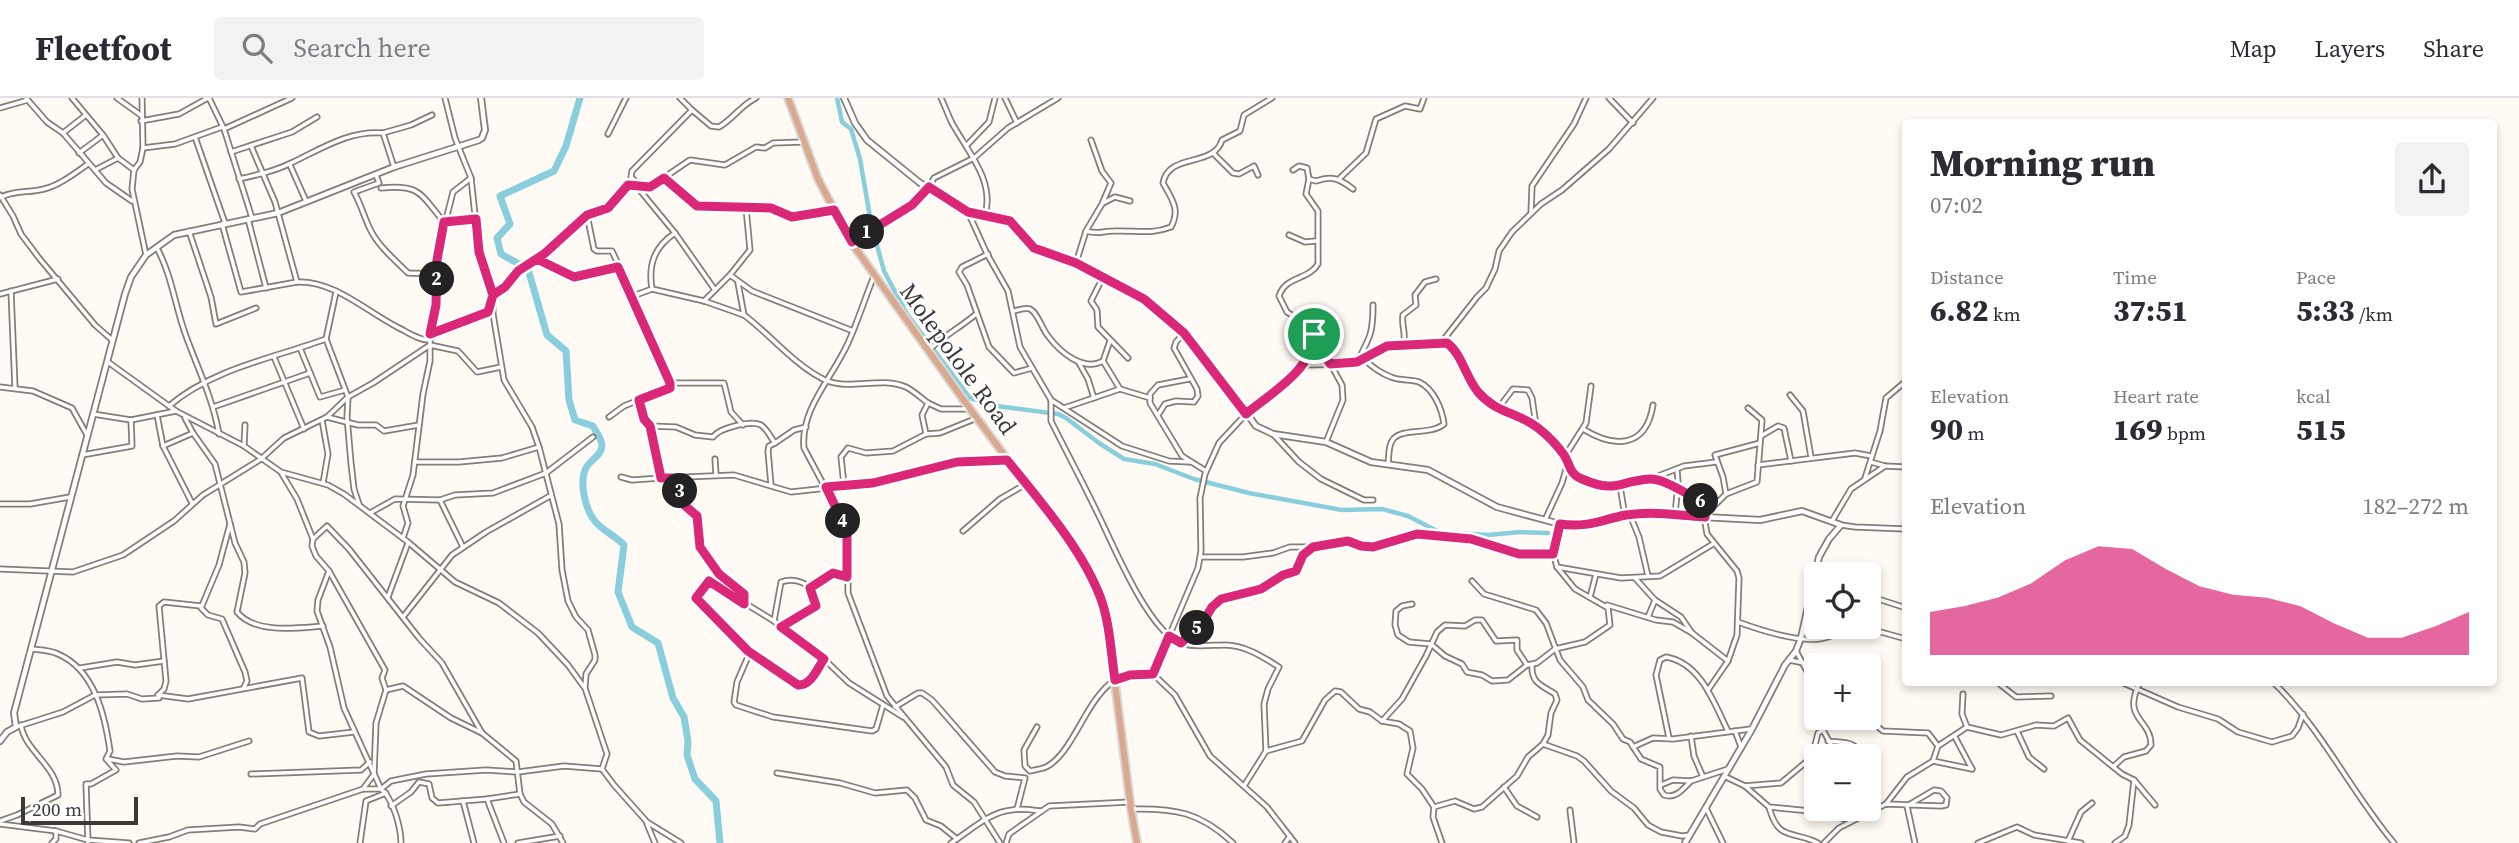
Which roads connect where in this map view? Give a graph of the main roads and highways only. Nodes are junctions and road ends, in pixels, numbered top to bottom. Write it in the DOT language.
graph roads {
  1 [pos="788,98"];
  2 [pos="1138,843"];
  1 -- 2 [label="main road, Molepolole Road"];
}
